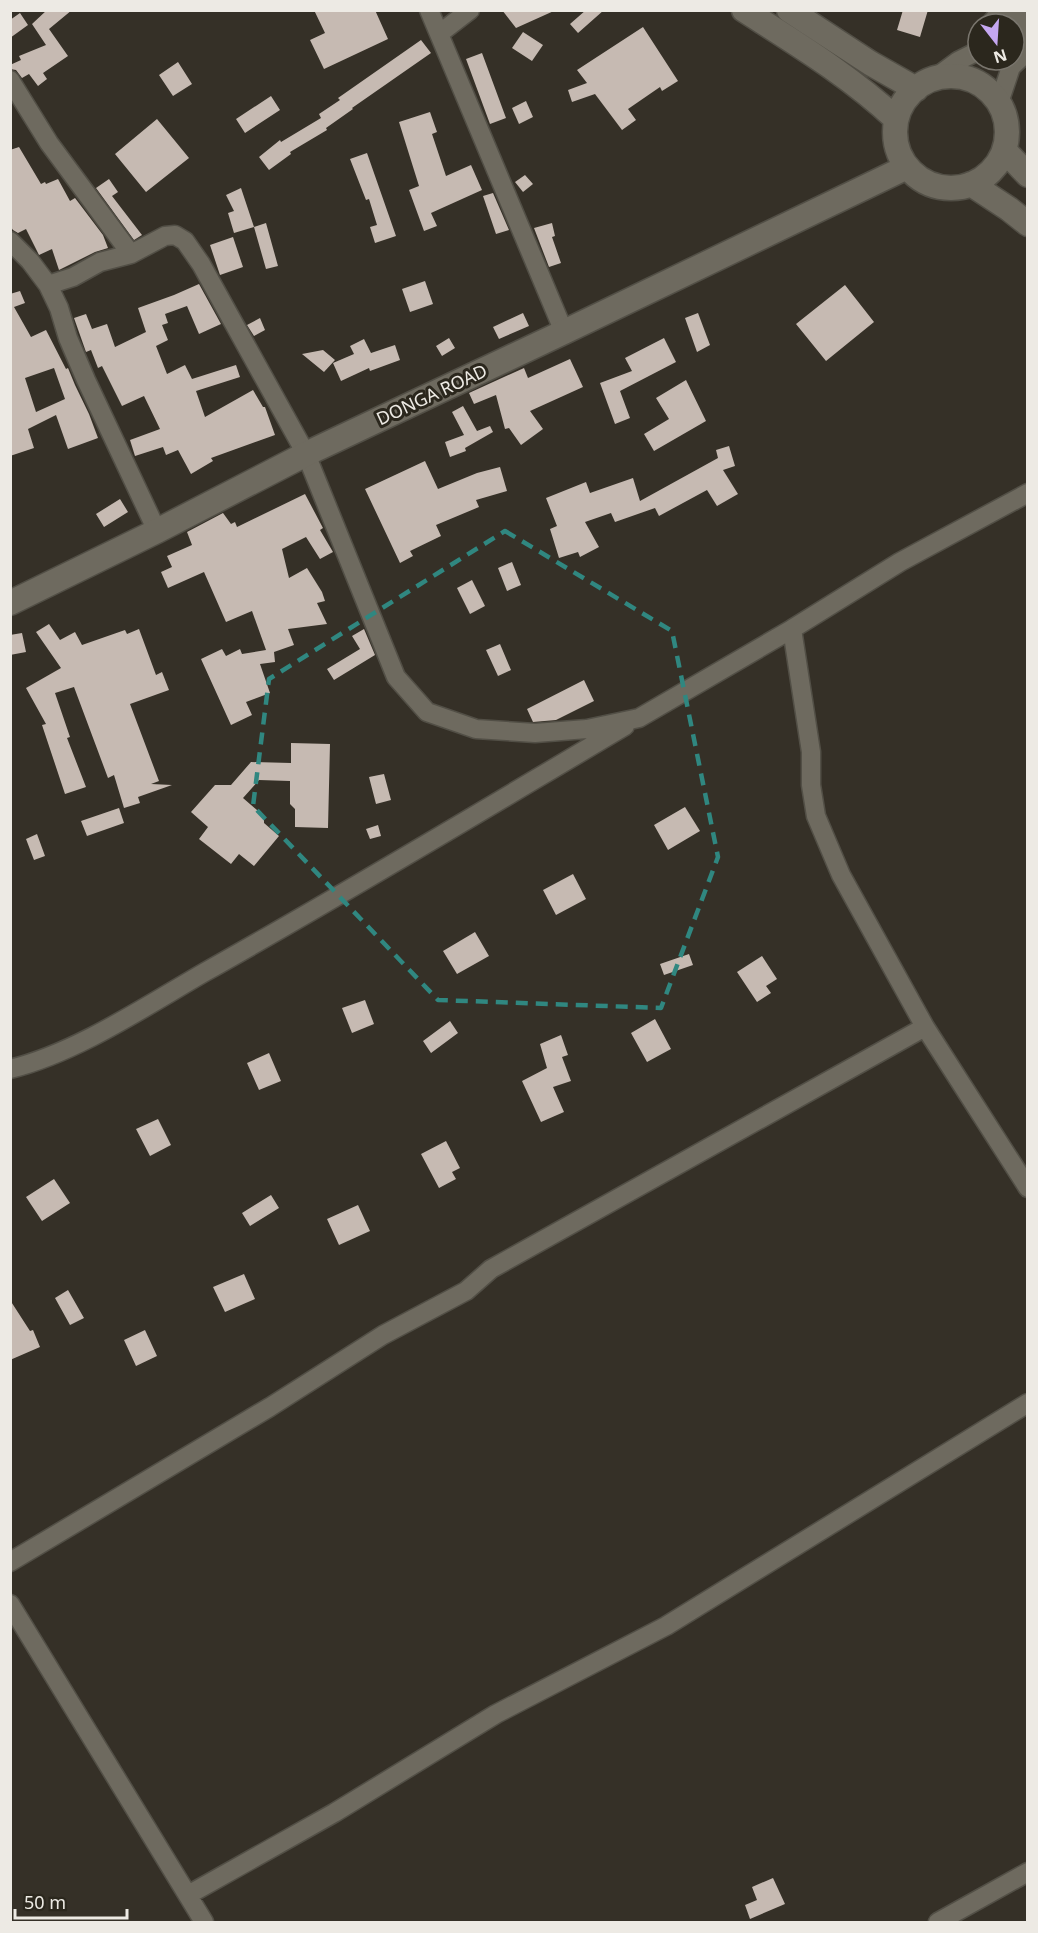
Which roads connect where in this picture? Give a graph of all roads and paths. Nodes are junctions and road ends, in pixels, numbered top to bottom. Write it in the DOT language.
graph roads {
  1 [pos="429,10"];
  2 [pos="470,10"];
  3 [pos="744,10"];
  4 [pos="789,10"];
  5 [pos="1014,10"];
  6 [pos="1028,24"];
  7 [pos="439,34"];
  8 [pos="1028,51"];
  9 [pos="966,52"];
  10 [pos="966,57"];
  11 [pos="958,61"];
  12 [pos="10,80"];
  13 [pos="926,83"];
  14 [pos="999,104"];
  15 [pos="896,118"];
  16 [pos="896,142"];
  17 [pos="1004,150"];
  18 [pos="907,167"];
  19 [pos="1028,175"];
  20 [pos="971,184"];
  21 [pos="856,190"];
  22 [pos="1028,224"];
  23 [pos="10,241"];
  24 [pos="131,254"];
  25 [pos="48,285"];
  26 [pos="564,332"];
  27 [pos="306,454"];
  28 [pos="1028,493"];
  29 [pos="158,531"];
  30 [pos="10,603"];
  31 [pos="792,629"];
  32 [pos="639,718"];
  33 [pos="925,1027"];
  34 [pos="10,1069"];
  35 [pos="1028,1188"];
  36 [pos="1028,1403"];
  37 [pos="10,1562"];
  38 [pos="10,1604"];
  39 [pos="1028,1872"];
  40 [pos="188,1895"];
  41 [pos="204,1923"];
  42 [pos="938,1923"];
  1 -- 7 [label="street"];
  2 -- 7 [label="street"];
  3 -- 15 [label="street"];
  4 -- 13 [label="street"];
  5 -- 6 [label="street"];
  7 -- 26 [label="street"];
  8 -- 14 [label="street"];
  9 -- 11 [label="street"];
  10 -- 11 [label="street"];
  11 -- 13 [label="street"];
  12 -- 24 [label="street"];
  13 -- 14 [label="street"];
  13 -- 15 [label="street"];
  14 -- 17 [label="street"];
  15 -- 16 [label="street"];
  16 -- 18 [label="street"];
  16 -- 21 [label="street"];
  17 -- 19 [label="street"];
  17 -- 20 [label="street"];
  18 -- 20 [label="street"];
  18 -- 21 [label="street, DONGA ROAD"];
  20 -- 22 [label="street"];
  21 -- 26 [label="street, DONGA ROAD"];
  23 -- 25 [label="street"];
  24 -- 25 [label="street"];
  24 -- 27 [label="street"];
  25 -- 29 [label="street"];
  26 -- 27 [label="street, DONGA ROAD"];
  27 -- 29 [label="street, DONGA ROAD"];
  27 -- 32 [label="street"];
  28 -- 31 [label="street"];
  29 -- 30 [label="street, DONGA ROAD"];
  31 -- 32 [label="street"];
  31 -- 33 [label="street"];
  32 -- 34 [label="street"];
  33 -- 35 [label="street"];
  33 -- 37 [label="street"];
  36 -- 40 [label="street"];
  38 -- 40 [label="street"];
  39 -- 42 [label="street"];
  40 -- 41 [label="street"];
}
